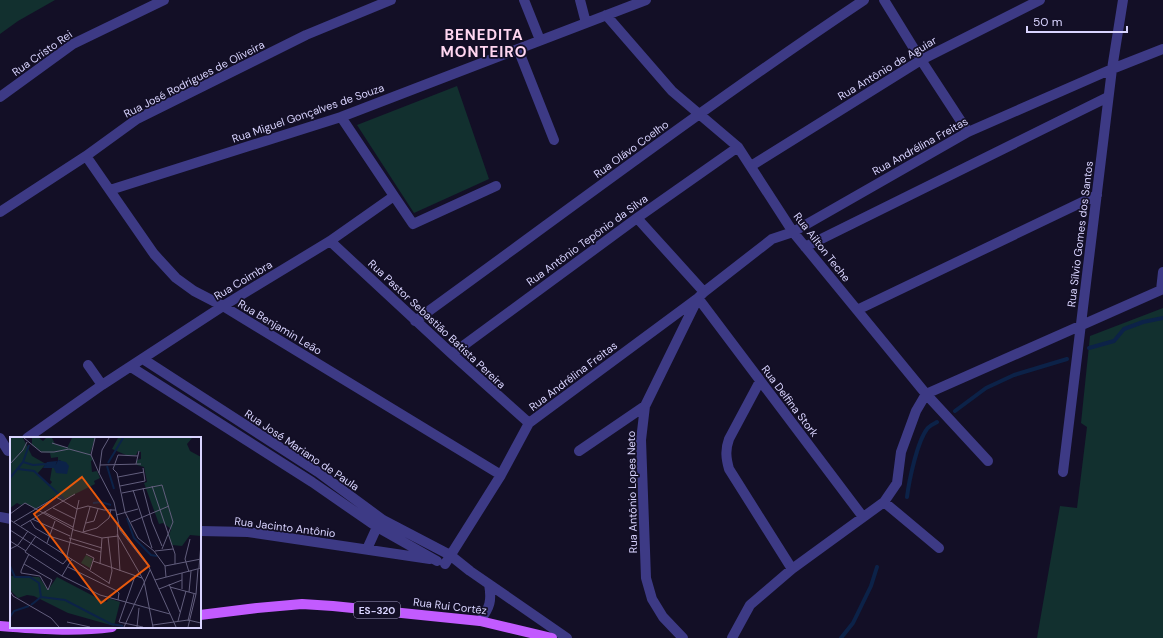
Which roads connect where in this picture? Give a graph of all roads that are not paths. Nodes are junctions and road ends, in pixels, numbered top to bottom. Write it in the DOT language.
graph roads {
  1 [pos="164,0"];
  2 [pos="391,0"];
  3 [pos="524,0"];
  4 [pos="580,0"];
  5 [pos="646,0"];
  6 [pos="864,0"];
  7 [pos="884,0"];
  8 [pos="1040,0"];
  9 [pos="1123,0"];
  10 [pos="606,15"];
  11 [pos="586,23"];
  12 [pos="540,40"];
  13 [pos="518,49"];
  14 [pos="1163,50"];
  15 [pos="921,60"];
  16 [pos="1112,69"];
  17 [pos="0,97"];
  18 [pos="1108,97"];
  19 [pos="700,114"];
  20 [pos="341,117"];
  21 [pos="968,132"];
  22 [pos="554,140"];
  23 [pos="738,147"];
  24 [pos="86,156"];
  25 [pos="751,166"];
  26 [pos="496,186"];
  27 [pos="110,190"];
  28 [pos="1096,195"];
  29 [pos="394,196"];
  30 [pos="0,212"];
  31 [pos="637,218"];
  32 [pos="793,232"];
  33 [pos="330,241"];
  34 [pos="805,247"];
  35 [pos="1163,272"];
  36 [pos="701,295"];
  37 [pos="223,306"];
  38 [pos="857,310"];
  39 [pos="415,321"];
  40 [pos="1081,325"];
  41 [pos="452,354"];
  42 [pos="143,359"];
  43 [pos="88,365"];
  44 [pos="131,368"];
  45 [pos="760,380"];
  46 [pos="102,385"];
  47 [pos="926,394"];
  48 [pos="215,406"];
  49 [pos="645,406"];
  50 [pos="208,416"];
  51 [pos="529,423"];
  52 [pos="252,430"];
  53 [pos="27,437"];
  54 [pos="0,438"];
  55 [pos="246,440"];
  56 [pos="579,451"];
  57 [pos="6,452"];
  58 [pos="290,454"];
  59 [pos="988,461"];
  60 [pos="283,464"];
  61 [pos="318,472"];
  62 [pos="1063,472"];
  63 [pos="501,475"];
  64 [pos="312,482"];
  65 [pos="884,502"];
  66 [pos="0,517"];
  67 [pos="863,517"];
  68 [pos="10,518"];
  69 [pos="380,524"];
  70 [pos="201,532"];
  71 [pos="939,548"];
  72 [pos="367,549"];
  73 [pos="444,560"];
  74 [pos="792,569"];
  75 [pos="489,584"];
  76 [pos="201,616"];
  77 [pos="480,621"];
  78 [pos="0,626"];
  79 [pos="10,627"];
  80 [pos="20,628"];
  81 [pos="103,628"];
  82 [pos="552,638"];
  83 [pos="567,638"];
  84 [pos="683,638"];
  85 [pos="732,638"];
  1 -- 17 [label="street, Rua Cristo Rei"];
  2 -- 24 [label="street, Rua José Rodrigues de Oliveira"];
  3 -- 12 [label="street"];
  4 -- 11 [label="street"];
  5 -- 10 [label="street, Rua Miguel Gonçalves de Souza"];
  6 -- 19 [label="street, Rua Olávo Coelho"];
  7 -- 15 [label="street"];
  8 -- 15 [label="street, Rua Antônio de Aguiar"];
  9 -- 16 [label="street, Rua Sílvio Gomes dos Santos"];
  10 -- 11 [label="street, Rua Miguel Gonçalves de Souza"];
  10 -- 19 [label="street, Rua Ailton Teche"];
  11 -- 12 [label="street, Rua Miguel Gonçalves de Souza"];
  12 -- 13 [label="street, Rua Miguel Gonçalves de Souza"];
  13 -- 20 [label="street, Rua Miguel Gonçalves de Souza"];
  13 -- 22 [label="street"];
  14 -- 16 [label="street, Rua Andrélina Freitas"];
  15 -- 21 [label="street"];
  15 -- 25 [label="street, Rua Antônio de Aguiar"];
  16 -- 18 [label="street, Rua Sílvio Gomes dos Santos"];
  16 -- 21 [label="street, Rua Andrélina Freitas"];
  18 -- 28 [label="street, Rua Sílvio Gomes dos Santos"];
  18 -- 34 [label="street"];
  19 -- 23 [label="street, Rua Ailton Teche"];
  19 -- 39 [label="street, Rua Olávo Coelho"];
  20 -- 27 [label="street, Rua Miguel Gonçalves de Souza"];
  20 -- 29 [label="street"];
  21 -- 32 [label="street, Rua Andrélina Freitas"];
  23 -- 25 [label="street, Rua Ailton Teche"];
  23 -- 31 [label="street, Rua Antônio Tepônio da Silva"];
  24 -- 27 [label="street, Rua Benjamin Leão"];
  24 -- 30 [label="street, Rua José Rodrigues de Oliveira"];
  25 -- 32 [label="street, Rua Ailton Teche"];
  26 -- 29 [label="street"];
  27 -- 37 [label="street, Rua Benjamin Leão"];
  28 -- 38 [label="street"];
  28 -- 40 [label="street, Rua Sílvio Gomes dos Santos"];
  29 -- 33 [label="street, Rua Coimbra"];
  31 -- 36 [label="street"];
  31 -- 41 [label="street, Rua Antônio Tepônio da Silva"];
  32 -- 34 [label="street, Rua Ailton Teche"];
  32 -- 36 [label="street, Rua Andrélina Freitas"];
  33 -- 37 [label="street, Rua Coimbra"];
  33 -- 39 [label="street, Rua Pastor Sebastião Batista Pereira"];
  34 -- 38 [label="street, Rua Ailton Teche"];
  35 -- 40 [label="street"];
  36 -- 45 [label="street, Rua Delfina Stork"];
  36 -- 49 [label="street, Rua Antônio Lopes Neto"];
  36 -- 51 [label="street, Rua Andrélina Freitas"];
  37 -- 42 [label="street, Rua Coimbra"];
  37 -- 63 [label="street, Rua Benjamin Leão"];
  38 -- 47 [label="street, Rua Ailton Teche"];
  39 -- 41 [label="street, Rua Pastor Sebastião Batista Pereira"];
  40 -- 47 [label="street"];
  40 -- 62 [label="street, Rua Sílvio Gomes dos Santos"];
  41 -- 51 [label="street, Rua Pastor Sebastião Batista Pereira"];
  42 -- 44 [label="street, Rua Coimbra"];
  42 -- 48 [label="street, Rua José Mariano de Paula"];
  43 -- 46 [label="street"];
  44 -- 46 [label="street, Rua Coimbra"];
  44 -- 50 [label="street, Rua José Mariano de Paula"];
  45 -- 67 [label="street, Rua Delfina Stork"];
  45 -- 74 [label="street"];
  46 -- 53 [label="street, Rua Coimbra"];
  47 -- 59 [label="street, Rua Ailton Teche"];
  47 -- 65 [label="street"];
  48 -- 50 [label="street"];
  48 -- 52 [label="street, Rua José Mariano de Paula"];
  49 -- 56 [label="street"];
  49 -- 84 [label="street, Rua Antônio Lopes Neto"];
  50 -- 55 [label="street, Rua José Mariano de Paula"];
  51 -- 63 [label="street, Rua Andrélina Freitas"];
  52 -- 55 [label="street"];
  52 -- 58 [label="street, Rua José Mariano de Paula"];
  54 -- 57 [label="street"];
  55 -- 60 [label="street, Rua José Mariano de Paula"];
  58 -- 60 [label="street"];
  58 -- 61 [label="street, Rua José Mariano de Paula"];
  60 -- 64 [label="street, Rua José Mariano de Paula"];
  61 -- 64 [label="street"];
  61 -- 69 [label="street, Rua José Mariano de Paula"];
  63 -- 73 [label="street, Rua Andrélina Freitas"];
  64 -- 69 [label="street, Rua José Mariano de Paula"];
  65 -- 67 [label="street"];
  65 -- 71 [label="street"];
  66 -- 68 [label="street"];
  67 -- 74 [label="street"];
  69 -- 72 [label="street"];
  69 -- 73 [label="street, Rua José Mariano de Paula"];
  70 -- 72 [label="street, Rua Jacinto Antônio"];
  72 -- 73 [label="street, Rua Jacinto Antônio"];
  73 -- 75 [label="street, Rua Jacinto Antônio"];
  74 -- 85 [label="street"];
  75 -- 77 [label="street"];
  75 -- 83 [label="street, Rua Jacinto Antônio"];
  76 -- 77 [label="main road, Rua Rui Cortêz / ES-320"];
  77 -- 82 [label="main road, Rua Rui Cortêz / ES-320"];
  78 -- 79 [label="main road"];
  80 -- 81 [label="main road"];
}
